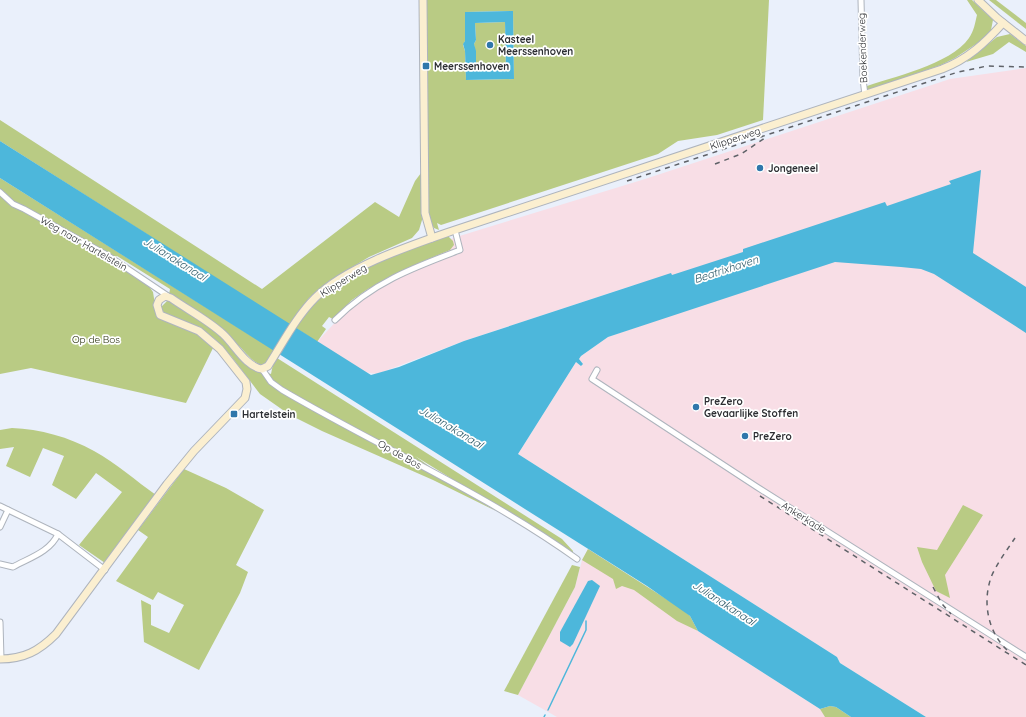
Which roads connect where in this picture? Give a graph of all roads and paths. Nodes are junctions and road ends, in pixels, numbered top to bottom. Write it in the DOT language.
graph roads {
  1 [pos="423,0"];
  2 [pos="861,0"];
  3 [pos="978,0"];
  4 [pos="1003,23"];
  5 [pos="1026,41"];
  6 [pos="865,95"];
  7 [pos="0,192"];
  8 [pos="455,230"];
  9 [pos="432,238"];
  10 [pos="168,296"];
  11 [pos="335,320"];
  12 [pos="262,369"];
  13 [pos="597,370"];
  14 [pos="0,506"];
  15 [pos="8,510"];
  16 [pos="0,528"];
  17 [pos="58,534"];
  18 [pos="577,559"];
  19 [pos="0,564"];
  20 [pos="105,570"];
  21 [pos="0,622"];
  22 [pos="1026,657"];
  23 [pos="1,659"];
  1 -- 9 [label="street"];
  2 -- 6 [label="street, Boekenderweg"];
  3 -- 4 [label="street"];
  4 -- 5 [label="street"];
  4 -- 6 [label="street, Klipperweg"];
  6 -- 8 [label="street, Klipperweg"];
  7 -- 10 [label="street, Weg naar Hartelstein"];
  8 -- 9 [label="street, Klipperweg"];
  8 -- 11 [label="street"];
  9 -- 12 [label="street, Klipperweg"];
  10 -- 12 [label="street, Op de Bos"];
  10 -- 20 [label="street"];
  12 -- 18 [label="street, Op de Bos"];
  13 -- 22 [label="street, Ankerkade"];
  14 -- 15 [label="street"];
  15 -- 16 [label="street"];
  15 -- 17 [label="street"];
  17 -- 19 [label="street"];
  17 -- 20 [label="street"];
  20 -- 23 [label="street"];
  21 -- 23 [label="street"];
}
